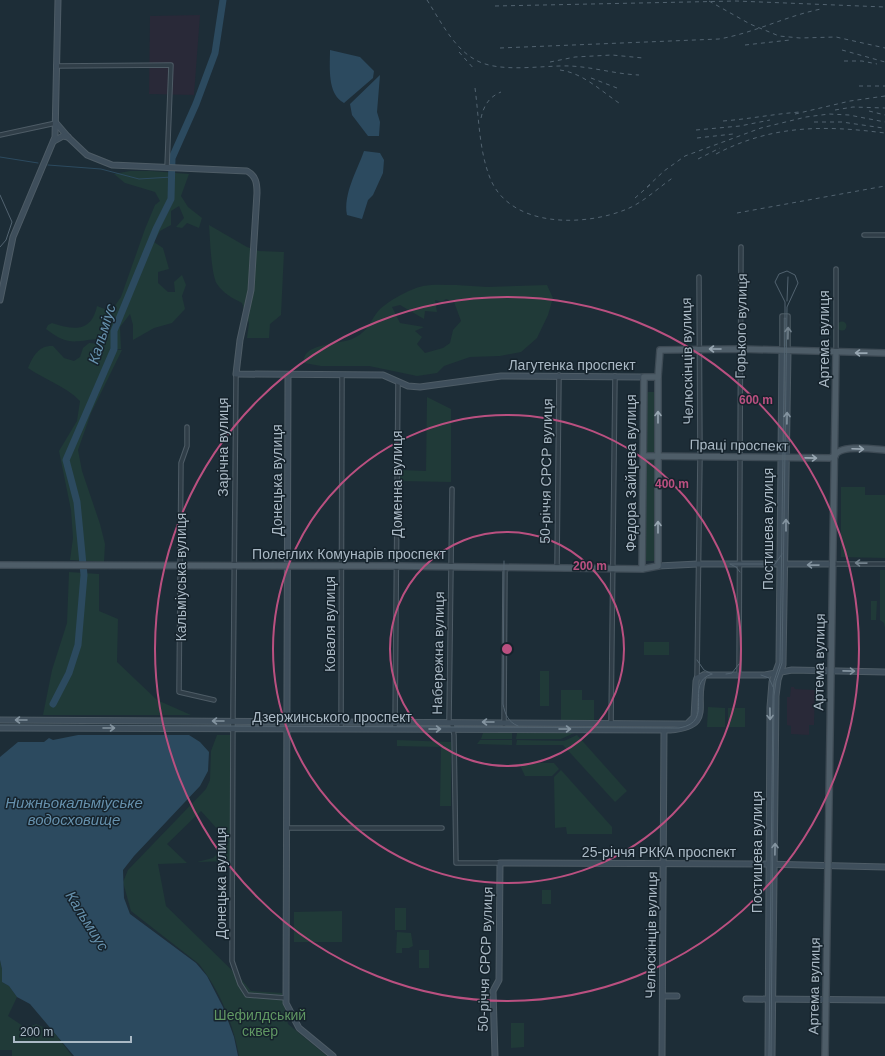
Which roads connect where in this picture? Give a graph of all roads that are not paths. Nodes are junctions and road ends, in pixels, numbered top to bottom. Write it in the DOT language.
graph roads {
  1 [pos="58,0"];
  2 [pos="56,66"];
  3 [pos="56,123"];
  4 [pos="0,135"];
  5 [pos="68,138"];
  6 [pos="54,141"];
  7 [pos="167,167"];
  8 [pos="864,235"];
  9 [pos="885,236"];
  10 [pos="741,247"];
  11 [pos="836,269"];
  12 [pos="698,277"];
  13 [pos="0,300"];
  14 [pos="700,349"];
  15 [pos="741,349"];
  16 [pos="785,351"];
  17 [pos="836,352"];
  18 [pos="885,353"];
  19 [pos="236,374"];
  20 [pos="288,375"];
  21 [pos="342,375"];
  22 [pos="560,375"];
  23 [pos="615,376"];
  24 [pos="644,377"];
  25 [pos="658,377"];
  26 [pos="398,382"];
  27 [pos="188,427"];
  28 [pos="885,450"];
  29 [pos="643,456"];
  30 [pos="658,456"];
  31 [pos="835,456"];
  32 [pos="700,457"];
  33 [pos="740,457"];
  34 [pos="784,457"];
  35 [pos="452,489"];
  36 [pos="698,564"];
  37 [pos="738,564"];
  38 [pos="783,564"];
  39 [pos="833,564"];
  40 [pos="885,564"];
  41 [pos="0,565"];
  42 [pos="180,565"];
  43 [pos="235,566"];
  44 [pos="289,566"];
  45 [pos="342,566"];
  46 [pos="397,566"];
  47 [pos="451,566"];
  48 [pos="658,566"];
  49 [pos="505,567"];
  50 [pos="557,567"];
  51 [pos="612,568"];
  52 [pos="642,569"];
  53 [pos="830,671"];
  54 [pos="779,672"];
  55 [pos="885,672"];
  56 [pos="704,675"];
  57 [pos="739,675"];
  58 [pos="761,675"];
  59 [pos="697,678"];
  60 [pos="771,687"];
  61 [pos="214,700"];
  62 [pos="0,720"];
  63 [pos="234,721"];
  64 [pos="288,721"];
  65 [pos="341,721"];
  66 [pos="395,722"];
  67 [pos="449,722"];
  68 [pos="504,722"];
  69 [pos="611,724"];
  70 [pos="660,725"];
  71 [pos="0,728"];
  72 [pos="234,728"];
  73 [pos="288,728"];
  74 [pos="341,728"];
  75 [pos="395,729"];
  76 [pos="453,729"];
  77 [pos="504,729"];
  78 [pos="664,730"];
  79 [pos="287,828"];
  80 [pos="442,828"];
  81 [pos="456,863"];
  82 [pos="500,863"];
  83 [pos="664,864"];
  84 [pos="772,865"];
  85 [pos="828,866"];
  86 [pos="885,867"];
  87 [pos="662,996"];
  88 [pos="677,996"];
  89 [pos="286,998"];
  90 [pos="746,999"];
  91 [pos="771,999"];
  92 [pos="826,999"];
  93 [pos="885,1000"];
  94 [pos="333,1056"];
  95 [pos="495,1056"];
  96 [pos="662,1056"];
  97 [pos="768,1056"];
  98 [pos="772,1056"];
  99 [pos="825,1056"];
  1 -- 2 [label="street"];
  2 -- 3 [label="street"];
  2 -- 7 [label="street"];
  3 -- 4 [label="street"];
  3 -- 5 [label="street"];
  3 -- 6 [label="street"];
  5 -- 6 [label="street"];
  5 -- 7 [label="street"];
  6 -- 13 [label="street"];
  7 -- 19 [label="street, Зарічна вулиця"];
  8 -- 9 [label="street"];
  10 -- 15 [label="street, Горького вулиця"];
  11 -- 17 [label="street, Артема вулиця"];
  12 -- 14 [label="street, Челюскінців вулиця"];
  15 -- 14 [label="main road, one-way"];
  14 -- 25 [label="main road"];
  14 -- 32 [label="street, Челюскінців вулиця"];
  15 -- 16 [label="main road"];
  15 -- 33 [label="street, Горького вулиця"];
  16 -- 16 [label="street, Постишева вулиця, one-way"];
  16 -- 17 [label="main road"];
  16 -- 34 [label="street, Постишева вулиця"];
  18 -- 17 [label="main road, one-way"];
  17 -- 31 [label="main road, Артема вулиця"];
  19 -- 20 [label="street, Лагутенка проспект"];
  19 -- 43 [label="street, Зарічна вулиця"];
  20 -- 21 [label="street, Лагутенка проспект"];
  20 -- 44 [label="street, Донецька вулиця"];
  21 -- 26 [label="street, Лагутенка проспект"];
  21 -- 45 [label="street, Коваля вулиця"];
  22 -- 23 [label="street, Лагутенка проспект"];
  22 -- 26 [label="street, Лагутенка проспект"];
  22 -- 50 [label="street, 50-річчя СРСР вулиця"];
  23 -- 24 [label="street, Лагутенка проспект"];
  23 -- 51 [label="street, Федора Зайцева вулиця"];
  24 -- 25 [label="main road, Лагутенка проспект"];
  24 -- 29 [label="main road, Федора Зайцева вулиця"];
  30 -- 25 [label="main road, Федора Зайцева вулиця, one-way"];
  26 -- 46 [label="street, Доменна вулиця"];
  27 -- 42 [label="street, Кальміуська вулиця"];
  31 -- 28 [label="main road, one-way"];
  29 -- 30 [label="main road, Праці проспект"];
  29 -- 52 [label="main road, Федора Зайцева вулиця"];
  30 -- 32 [label="main road, Праці проспект"];
  48 -- 30 [label="main road, Федора Зайцева вулиця, one-way"];
  34 -- 31 [label="main road, Праці проспект, one-way"];
  31 -- 39 [label="main road, Артема вулиця"];
  32 -- 33 [label="main road, Праці проспект"];
  32 -- 36 [label="street, Челюскінців вулиця"];
  33 -- 34 [label="main road, Праці проспект"];
  33 -- 37 [label="street, Горького вулиця"];
  34 -- 38 [label="street, Постишева вулиця"];
  35 -- 47 [label="street, Набережна вулиця"];
  36 -- 37 [label="street, Полеглих Комунарів проспект"];
  36 -- 48 [label="street, Полеглих Комунарів проспект"];
  36 -- 59 [label="street, Челюскінців вулиця"];
  37 -- 38 [label="street"];
  37 -- 57 [label="street, Горького вулиця"];
  39 -- 38 [label="street, one-way"];
  38 -- 54 [label="street, Постишева вулиця"];
  40 -- 39 [label="street, one-way"];
  39 -- 53 [label="main road, Артема вулиця"];
  41 -- 42 [label="main road, Полеглих Комунарів проспект"];
  42 -- 43 [label="main road, Полеглих Комунарів проспект"];
  42 -- 61 [label="street, Кальміуська вулиця"];
  43 -- 44 [label="main road, Полеглих Комунарів проспект"];
  43 -- 63 [label="street, Зарічна вулиця"];
  44 -- 45 [label="main road, Полеглих Комунарів проспект"];
  44 -- 64 [label="street, Донецька вулиця"];
  45 -- 46 [label="main road, Полеглих Комунарів проспект"];
  45 -- 65 [label="street, Коваля вулиця"];
  46 -- 47 [label="main road, Полеглих Комунарів проспект"];
  46 -- 66 [label="street, Доменна вулиця"];
  47 -- 49 [label="main road, Полеглих Комунарів проспект"];
  47 -- 67 [label="street, Набережна вулиця"];
  48 -- 52 [label="main road, Полеглих Комунарів проспект"];
  49 -- 50 [label="main road, Полеглих Комунарів проспект"];
  49 -- 68 [label="street"];
  50 -- 51 [label="main road, Полеглих Комунарів проспект"];
  51 -- 52 [label="main road, Полеглих Комунарів проспект"];
  51 -- 69 [label="street, Федора Зайцева вулиця"];
  53 -- 54 [label="street"];
  53 -- 55 [label="street, one-way"];
  53 -- 85 [label="main road, Артема вулиця"];
  54 -- 58 [label="street"];
  54 -- 60 [label="street, Постишева вулиця"];
  84 -- 54 [label="street, Постишева вулиця, one-way"];
  56 -- 57 [label="street"];
  56 -- 59 [label="street"];
  56 -- 78 [label="street"];
  57 -- 58 [label="street"];
  58 -- 60 [label="street"];
  59 -- 70 [label="street"];
  60 -- 84 [label="street, Постишева вулиця, one-way"];
  63 -- 62 [label="street, Дзержинського проспект, one-way"];
  63 -- 64 [label="street, Дзержинського проспект"];
  63 -- 72 [label="street, Зарічна вулиця"];
  64 -- 65 [label="street, Дзержинського проспект"];
  64 -- 73 [label="street, Донецька вулиця"];
  65 -- 66 [label="street, Дзержинського проспект"];
  65 -- 74 [label="street, Коваля вулиця"];
  66 -- 67 [label="street, Дзержинського проспект"];
  66 -- 75 [label="street, Доменна вулиця"];
  68 -- 67 [label="street, Дзержинського проспект, one-way"];
  67 -- 76 [label="street, Набережна вулиця"];
  68 -- 69 [label="street, Дзержинського проспект"];
  68 -- 77 [label="street"];
  69 -- 70 [label="street, Дзержинського проспект"];
  70 -- 78 [label="street"];
  71 -- 72 [label="street, Дзержинського проспект, one-way"];
  72 -- 73 [label="street, Дзержинського проспект"];
  72 -- 89 [label="street, Донецька вулиця"];
  73 -- 74 [label="street, Дзержинського проспект"];
  73 -- 79 [label="street"];
  74 -- 75 [label="street, Дзержинського проспект"];
  75 -- 76 [label="street, Дзержинського проспект, one-way"];
  76 -- 77 [label="street, Дзержинського проспект"];
  76 -- 81 [label="street, Набережна вулиця"];
  77 -- 78 [label="street, Дзержинського проспект, one-way"];
  78 -- 83 [label="street, Челюскінців вулиця"];
  79 -- 80 [label="street"];
  79 -- 89 [label="street"];
  81 -- 82 [label="street, 25-річчя РККА проспект"];
  82 -- 83 [label="street, 25-річчя РККА проспект"];
  82 -- 95 [label="street, 50-річчя СРСР вулиця"];
  83 -- 84 [label="street, 25-річчя РККА проспект"];
  83 -- 87 [label="street, Челюскінців вулиця"];
  84 -- 85 [label="street, 25-річчя РККА проспект"];
  84 -- 91 [label="street, Постишева вулиця"];
  85 -- 86 [label="street, 25-річчя РККА проспект"];
  85 -- 92 [label="main road, Артема вулиця"];
  87 -- 88 [label="street"];
  87 -- 96 [label="street, Челюскінців вулиця"];
  89 -- 94 [label="street"];
  90 -- 91 [label="street"];
  91 -- 92 [label="street"];
  91 -- 97 [label="street, Постишева вулиця"];
  91 -- 98 [label="street, Постишева вулиця"];
  92 -- 93 [label="street"];
  92 -- 99 [label="main road, Артема вулиця"];
}
